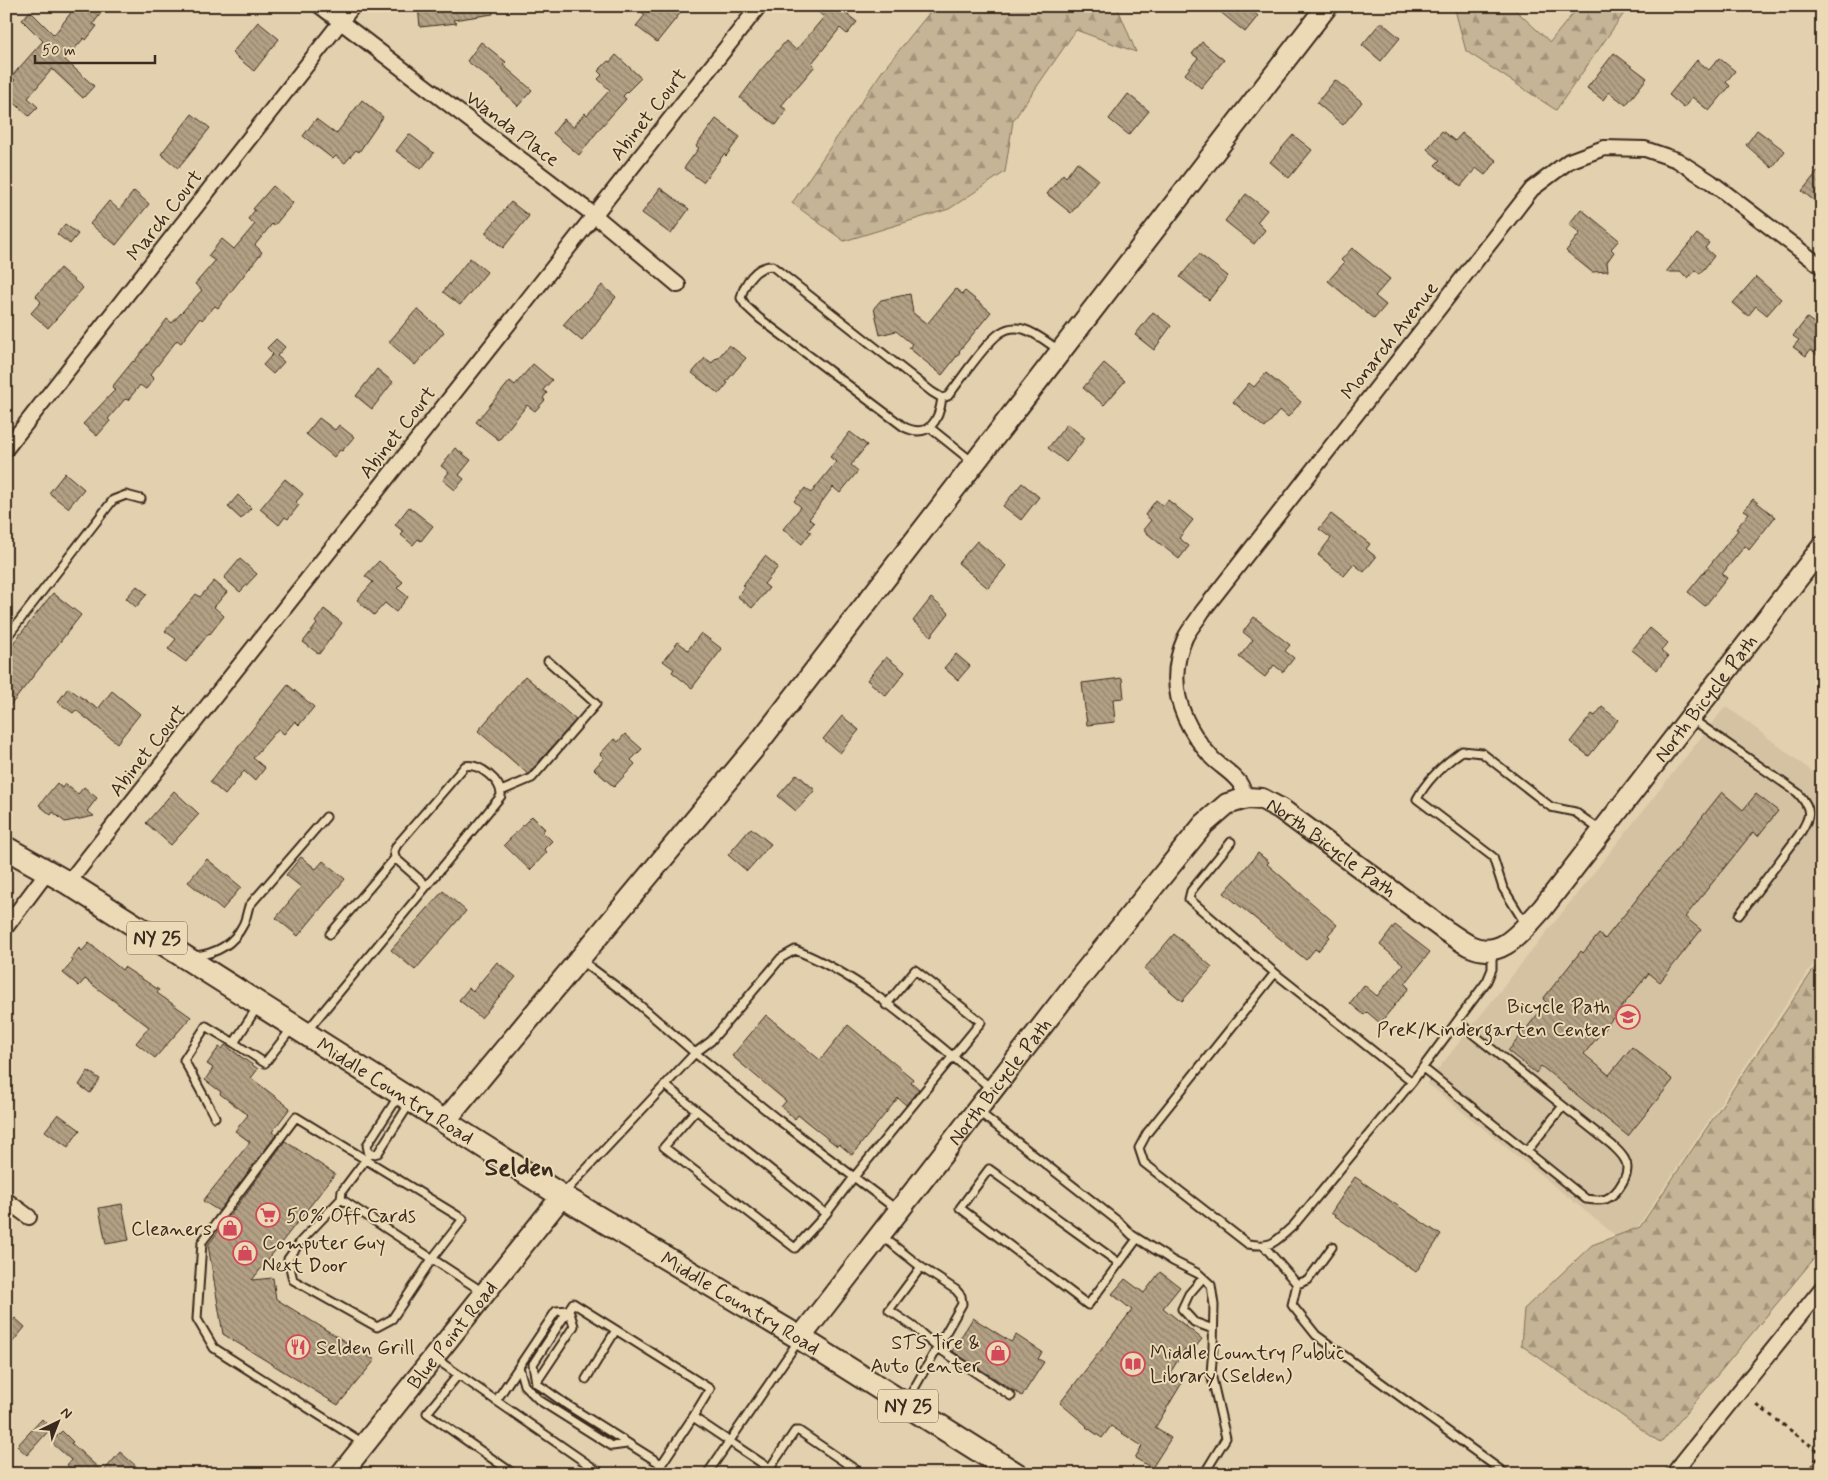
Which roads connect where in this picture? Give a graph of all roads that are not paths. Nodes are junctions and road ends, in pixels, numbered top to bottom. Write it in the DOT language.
graph roads {
  1 [pos="320,6"];
  2 [pos="353,6"];
  3 [pos="759,6"];
  4 [pos="1327,6"];
  5 [pos="340,23"];
  6 [pos="594,215"];
  7 [pos="1822,267"];
  8 [pos="678,285"];
  9 [pos="1060,351"];
  10 [pos="942,398"];
  11 [pos="929,427"];
  12 [pos="6,449"];
  13 [pos="974,463"];
  14 [pos="141,499"];
  15 [pos="1822,547"];
  16 [pos="6,638"];
  17 [pos="548,661"];
  18 [pos="1690,717"];
  19 [pos="501,791"];
  20 [pos="1247,798"];
  21 [pos="326,817"];
  22 [pos="1602,831"];
  23 [pos="1231,842"];
  24 [pos="6,848"];
  25 [pos="395,858"];
  26 [pos="48,871"];
  27 [pos="68,882"];
  28 [pos="426,886"];
  29 [pos="1739,915"];
  30 [pos="1526,925"];
  31 [pos="6,927"];
  32 [pos="330,934"];
  33 [pos="1492,950"];
  34 [pos="186,956"];
  35 [pos="579,959"];
  36 [pos="1275,973"];
  37 [pos="260,1004"];
  38 [pos="886,1005"];
  39 [pos="1458,1022"];
  40 [pos="299,1030"];
  41 [pos="234,1043"];
  42 [pos="695,1053"];
  43 [pos="951,1056"];
  44 [pos="1423,1068"];
  45 [pos="1412,1082"];
  46 [pos="665,1085"];
  47 [pos="992,1089"];
  48 [pos="406,1097"];
  49 [pos="1563,1106"];
  50 [pos="696,1110"];
  51 [pos="976,1110"];
  52 [pos="215,1117"];
  53 [pos="445,1121"];
  54 [pos="1527,1151"];
  55 [pos="367,1157"];
  56 [pos="854,1177"];
  57 [pos="562,1196"];
  58 [pos="341,1199"];
  59 [pos="6,1200"];
  60 [pos="898,1211"];
  61 [pos="826,1214"];
  62 [pos="29,1217"];
  63 [pos="879,1234"];
  64 [pos="1137,1239"];
  65 [pos="1264,1246"];
  66 [pos="1332,1247"];
  67 [pos="432,1259"];
  68 [pos="1118,1263"];
  69 [pos="920,1267"];
  70 [pos="1203,1278"];
  71 [pos="1297,1284"];
  72 [pos="1822,1288"];
  73 [pos="485,1293"];
  74 [pos="571,1306"];
  75 [pos="1213,1329"];
  76 [pos="616,1330"];
  77 [pos="800,1338"];
  78 [pos="938,1348"];
  79 [pos="434,1358"];
  80 [pos="519,1367"];
  81 [pos="458,1375"];
  82 [pos="586,1379"];
  83 [pos="536,1383"];
  84 [pos="1011,1396"];
  85 [pos="496,1401"];
  86 [pos="905,1404"];
  87 [pos="693,1417"];
  88 [pos="730,1441"];
  89 [pos="364,1444"];
  90 [pos="627,1444"];
  91 [pos="661,1464"];
  92 [pos="770,1468"];
  93 [pos="341,1474"];
  94 [pos="514,1474"];
  95 [pos="602,1474"];
  96 [pos="655,1474"];
  97 [pos="707,1474"];
  98 [pos="778,1474"];
  99 [pos="862,1474"];
  100 [pos="1016,1474"];
  101 [pos="1204,1474"];
  102 [pos="1506,1474"];
  103 [pos="1673,1474"];
  1 -- 5 [label="street, Wanda Place"];
  2 -- 5 [label="street, March Court"];
  3 -- 6 [label="street, Abinet Court"];
  4 -- 9 [label="street"];
  5 -- 6 [label="street, Wanda Place"];
  5 -- 12 [label="street, March Court"];
  6 -- 8 [label="street, Wanda Place"];
  6 -- 27 [label="street, Abinet Court"];
  7 -- 20 [label="street, Monarch Avenue"];
  9 -- 10 [label="lane"];
  9 -- 13 [label="street"];
  10 -- 11 [label="lane"];
  10 -- 11 [label="lane"];
  11 -- 13 [label="lane"];
  13 -- 35 [label="street"];
  14 -- 16 [label="lane"];
  15 -- 18 [label="street, North Bicycle Path"];
  17 -- 19 [label="lane"];
  18 -- 22 [label="street, North Bicycle Path"];
  18 -- 29 [label="lane"];
  19 -- 25 [label="lane"];
  19 -- 28 [label="lane"];
  20 -- 33 [label="street, North Bicycle Path"];
  20 -- 47 [label="street, North Bicycle Path"];
  21 -- 34 [label="lane"];
  22 -- 30 [label="street, North Bicycle Path"];
  22 -- 30 [label="lane"];
  23 -- 36 [label="lane"];
  24 -- 26 [label="main road, Middle Country Road / NY 25"];
  25 -- 28 [label="lane"];
  25 -- 32 [label="lane"];
  26 -- 27 [label="main road, Middle Country Road / NY 25"];
  26 -- 31 [label="street"];
  27 -- 34 [label="main road, Middle Country Road / NY 25"];
  28 -- 40 [label="lane"];
  30 -- 33 [label="street, North Bicycle Path"];
  33 -- 39 [label="lane"];
  34 -- 37 [label="main road, Middle Country Road / NY 25"];
  35 -- 42 [label="lane"];
  35 -- 53 [label="street"];
  36 -- 45 [label="lane"];
  36 -- 65 [label="lane"];
  37 -- 40 [label="main road, Middle Country Road / NY 25"];
  37 -- 41 [label="lane"];
  38 -- 42 [label="lane"];
  38 -- 43 [label="lane"];
  38 -- 43 [label="lane"];
  39 -- 44 [label="lane"];
  39 -- 49 [label="lane"];
  40 -- 41 [label="lane"];
  40 -- 48 [label="main road, Middle Country Road / NY 25"];
  41 -- 52 [label="lane"];
  42 -- 46 [label="lane"];
  42 -- 56 [label="lane"];
  43 -- 47 [label="lane"];
  43 -- 56 [label="lane"];
  44 -- 45 [label="lane"];
  44 -- 54 [label="lane"];
  45 -- 65 [label="lane"];
  46 -- 50 [label="lane"];
  46 -- 57 [label="lane"];
  47 -- 51 [label="street, North Bicycle Path"];
  48 -- 53 [label="main road, Middle Country Road / NY 25"];
  48 -- 55 [label="lane"];
  48 -- 55 [label="lane"];
  49 -- 54 [label="lane"];
  49 -- 54 [label="lane"];
  50 -- 61 [label="lane"];
  50 -- 61 [label="lane"];
  51 -- 60 [label="street, North Bicycle Path"];
  51 -- 64 [label="lane"];
  53 -- 57 [label="main road, Middle Country Road / NY 25"];
  55 -- 58 [label="lane"];
  55 -- 67 [label="lane"];
  55 -- 89 [label="lane"];
  56 -- 60 [label="lane"];
  56 -- 61 [label="lane"];
  57 -- 73 [label="street, Blue Point Road"];
  57 -- 77 [label="main road, Middle Country Road / NY 25"];
  58 -- 67 [label="lane"];
  58 -- 67 [label="lane"];
  59 -- 62 [label="street"];
  60 -- 63 [label="street, North Bicycle Path"];
  63 -- 69 [label="lane"];
  63 -- 77 [label="street, North Bicycle Path"];
  64 -- 68 [label="lane"];
  64 -- 70 [label="lane"];
  65 -- 71 [label="lane"];
  66 -- 71 [label="lane"];
  67 -- 73 [label="lane"];
  68 -- 68 [label="lane"];
  69 -- 78 [label="lane"];
  69 -- 78 [label="lane"];
  70 -- 75 [label="lane"];
  70 -- 75 [label="lane"];
  71 -- 102 [label="lane"];
  72 -- 103 [label="street"];
  73 -- 79 [label="street, Blue Point Road"];
  74 -- 76 [label="lane"];
  74 -- 80 [label="lane"];
  74 -- 83 [label="lane"];
  74 -- 83 [label="lane"];
  75 -- 101 [label="lane"];
  76 -- 82 [label="lane"];
  76 -- 87 [label="lane"];
  77 -- 86 [label="main road, Middle Country Road / NY 25"];
  77 -- 88 [label="lane"];
  78 -- 84 [label="lane"];
  78 -- 86 [label="lane"];
  79 -- 81 [label="lane"];
  79 -- 89 [label="street, Blue Point Road"];
  80 -- 85 [label="lane"];
  80 -- 90 [label="lane"];
  81 -- 85 [label="lane"];
  81 -- 94 [label="lane"];
  83 -- 90 [label="lane"];
  85 -- 95 [label="lane"];
  86 -- 100 [label="main road, Middle Country Road / NY 25"];
  87 -- 88 [label="lane"];
  87 -- 91 [label="lane"];
  88 -- 92 [label="lane"];
  88 -- 97 [label="lane"];
  89 -- 93 [label="street, Blue Point Road"];
  90 -- 91 [label="lane"];
  91 -- 96 [label="lane"];
  92 -- 98 [label="lane"];
  92 -- 99 [label="lane"];
}
